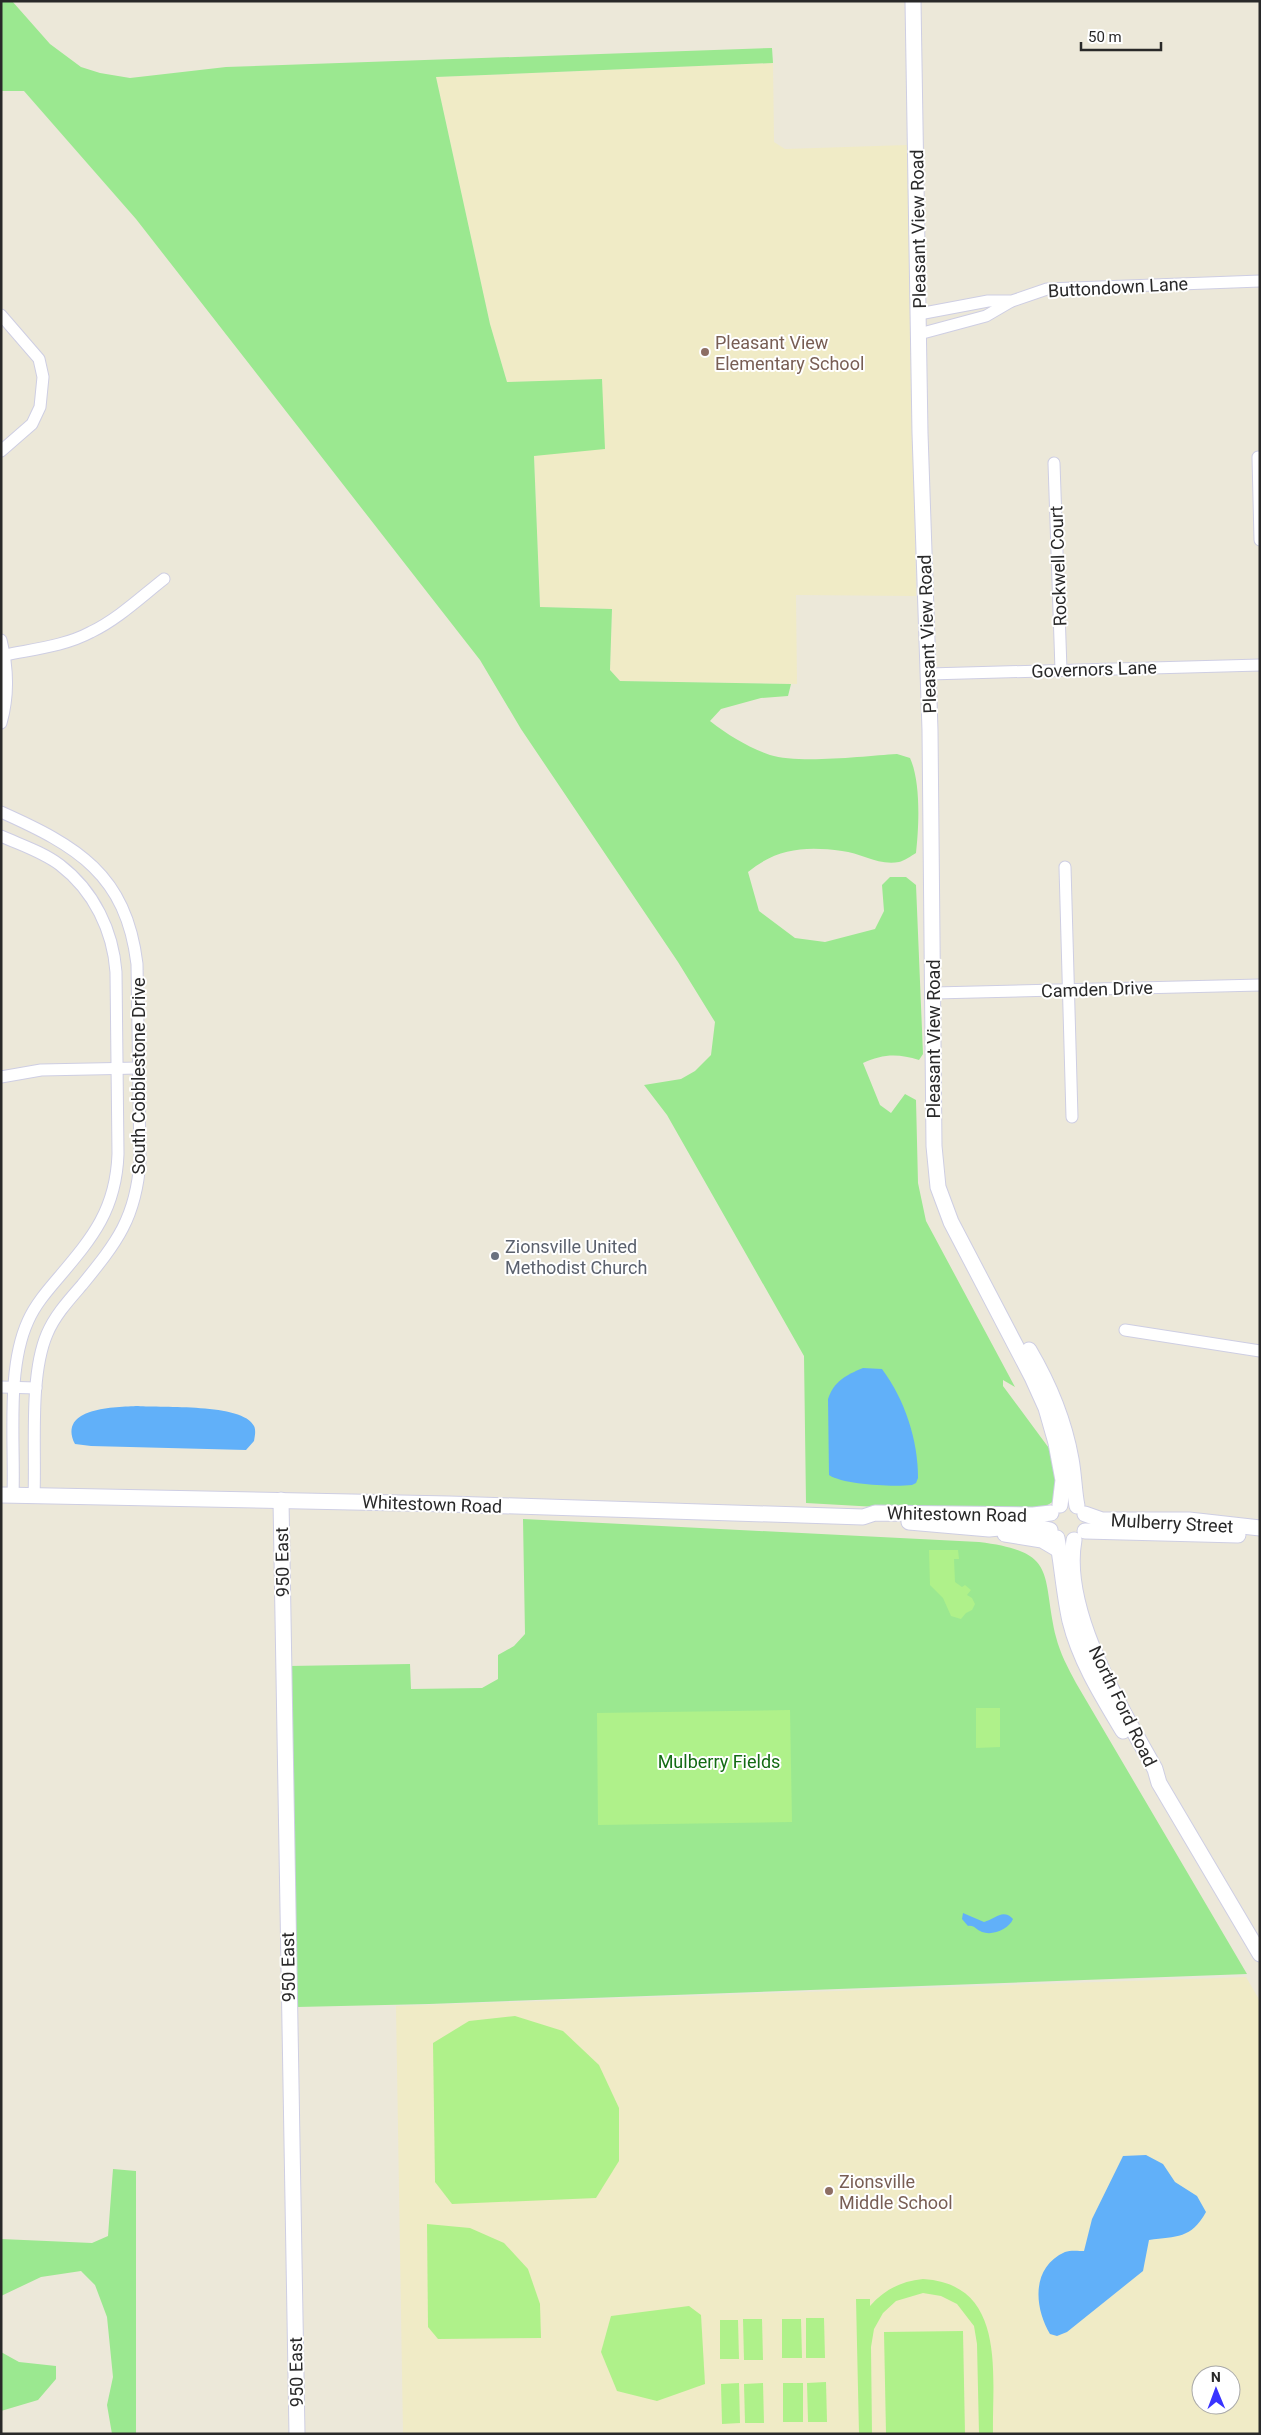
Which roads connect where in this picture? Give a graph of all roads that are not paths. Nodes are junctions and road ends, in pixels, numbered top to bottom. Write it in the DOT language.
graph roads {
  1 [pos="913,1"];
  2 [pos="1260,281"];
  3 [pos="1012,301"];
  4 [pos="1,314"];
  5 [pos="919,314"];
  6 [pos="919,334"];
  7 [pos="1,451"];
  8 [pos="1258,457"];
  9 [pos="1054,463"];
  10 [pos="1260,540"];
  11 [pos="164,580"];
  12 [pos="1,640"];
  13 [pos="5,655"];
  14 [pos="1260,665"];
  15 [pos="1061,670"];
  16 [pos="929,674"];
  17 [pos="1,723"];
  18 [pos="1,812"];
  19 [pos="1,836"];
  20 [pos="1065,867"];
  21 [pos="1260,984"];
  22 [pos="1068,990"];
  23 [pos="934,993"];
  24 [pos="139,1068"];
  25 [pos="117,1069"];
  26 [pos="1,1077"];
  27 [pos="1072,1117"];
  28 [pos="971,1258"];
  29 [pos="1125,1330"];
  30 [pos="1260,1351"];
  31 [pos="1,1387"];
  32 [pos="15,1388"];
  33 [pos="36,1388"];
  34 [pos="7,1495"];
  35 [pos="34,1496"];
  36 [pos="281,1500"];
  37 [pos="1056,1509"];
  38 [pos="1081,1510"];
  39 [pos="863,1517"];
  40 [pos="1260,1528"];
  41 [pos="989,1529"];
  42 [pos="1260,1534"];
  43 [pos="1079,1536"];
  44 [pos="1055,1539"];
  45 [pos="1159,1783"];
  46 [pos="1260,1954"];
  47 [pos="297,2434"];
  1 -- 5 [label="main road, Pleasant View Road"];
  2 -- 3 [label="street, Buttondown Lane"];
  3 -- 5 [label="street, Buttondown Lane"];
  3 -- 6 [label="street"];
  4 -- 7 [label="street"];
  5 -- 6 [label="main road, Pleasant View Road"];
  6 -- 16 [label="main road, Pleasant View Road"];
  8 -- 10 [label="street"];
  9 -- 15 [label="street, Rockwell Court"];
  11 -- 13 [label="street"];
  12 -- 13 [label="street"];
  13 -- 17 [label="street"];
  14 -- 15 [label="street, Governors Lane"];
  15 -- 16 [label="street, Governors Lane"];
  16 -- 23 [label="main road, Pleasant View Road"];
  18 -- 24 [label="street, South Cobblestone Drive"];
  19 -- 25 [label="street, South Cobblestone Drive"];
  20 -- 22 [label="street"];
  21 -- 22 [label="street, Camden Drive"];
  22 -- 23 [label="street, Camden Drive"];
  22 -- 27 [label="street"];
  23 -- 28 [label="main road, Pleasant View Road"];
  24 -- 25 [label="street"];
  24 -- 33 [label="street, South Cobblestone Drive"];
  25 -- 26 [label="street"];
  25 -- 32 [label="street, South Cobblestone Drive"];
  28 -- 37 [label="main road, Pleasant View Road"];
  28 -- 38 [label="main road, Pleasant View Road"];
  29 -- 30 [label="street"];
  31 -- 32 [label="street"];
  32 -- 33 [label="street"];
  32 -- 34 [label="street, South Cobblestone Drive"];
  33 -- 35 [label="street, South Cobblestone Drive"];
  34 -- 35 [label="main road, Whitestown Road"];
  35 -- 36 [label="main road, Whitestown Road"];
  36 -- 39 [label="main road, Whitestown Road"];
  36 -- 47 [label="main road, 950 East"];
  37 -- 38 [label="main road"];
  37 -- 39 [label="main road, Whitestown Road"];
  37 -- 44 [label="main road"];
  38 -- 40 [label="main road, Mulberry Street"];
  38 -- 43 [label="main road"];
  39 -- 41 [label="main road, Whitestown Road"];
  41 -- 44 [label="main road, Whitestown Road"];
  41 -- 44 [label="main road, Whitestown Road"];
  42 -- 43 [label="main road, Mulberry Street"];
  43 -- 44 [label="main road"];
  43 -- 45 [label="main road, North Ford Road"];
  44 -- 45 [label="main road, North Ford Road"];
  45 -- 46 [label="main road, North Ford Road"];
}
